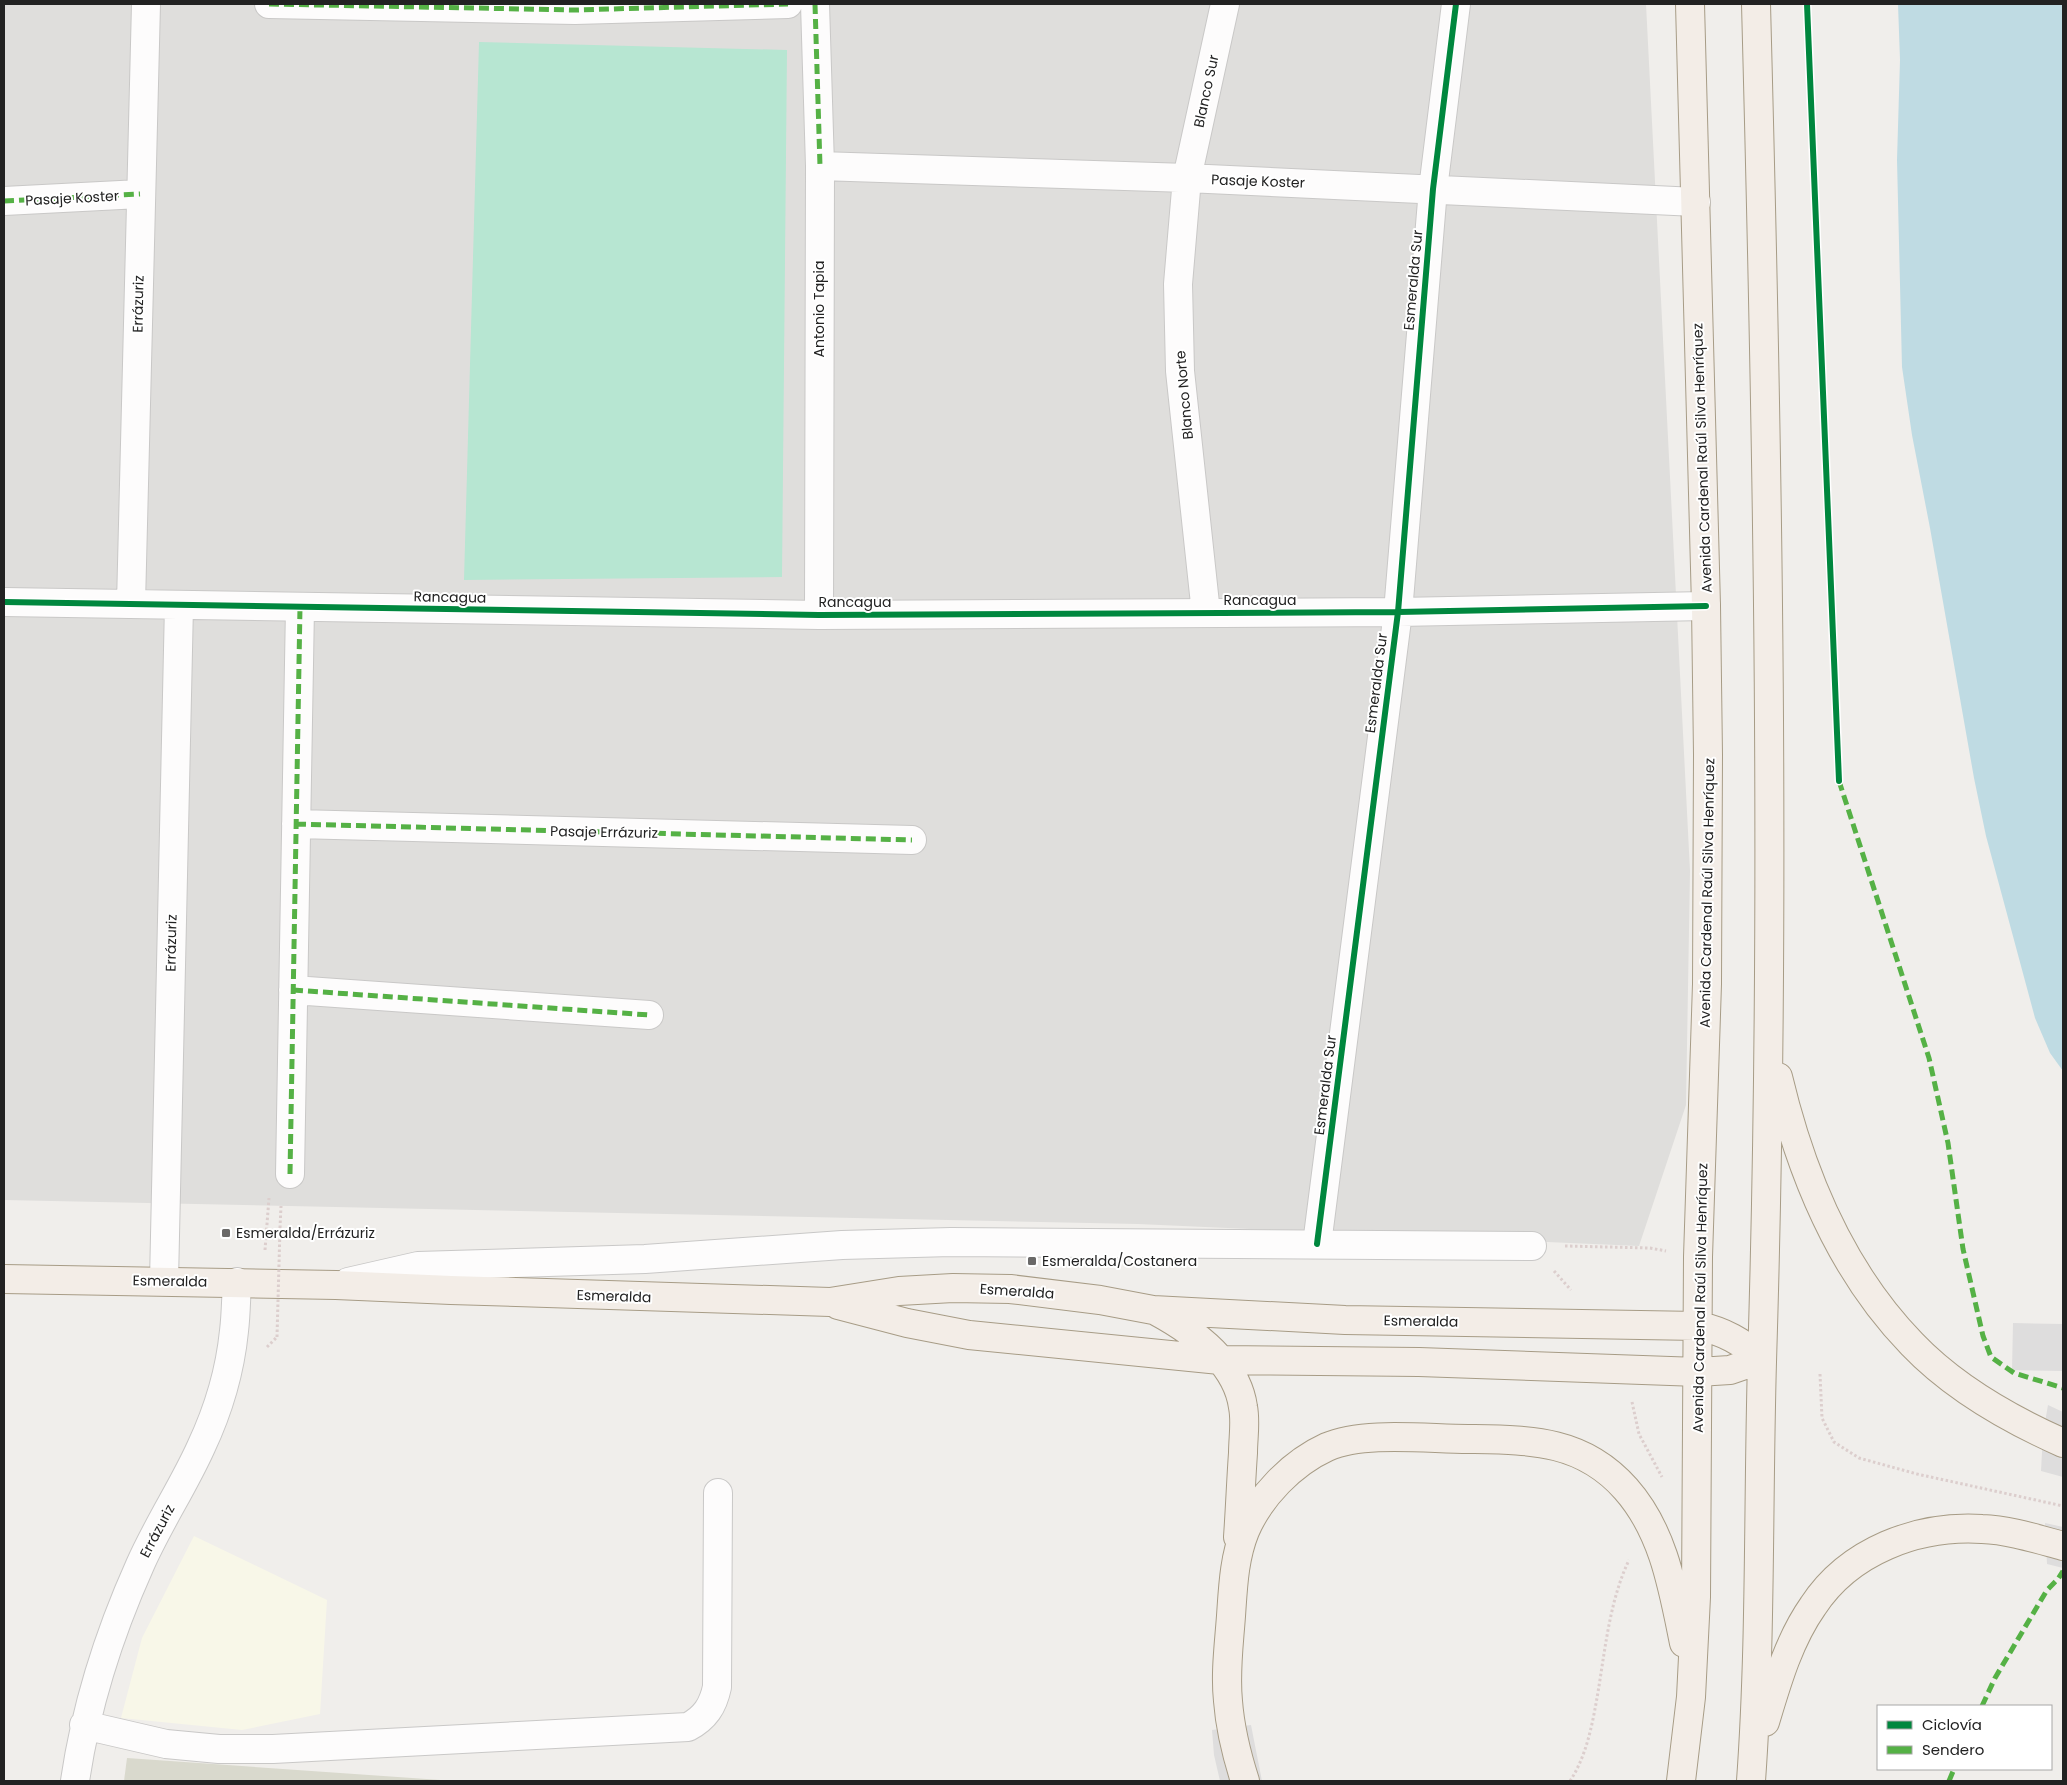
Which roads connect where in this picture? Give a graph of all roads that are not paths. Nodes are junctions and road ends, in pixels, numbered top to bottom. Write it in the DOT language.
graph roads {
  1 [pos="146,4"];
  2 [pos="269,4"];
  3 [pos="788,4"];
  4 [pos="815,4"];
  5 [pos="1225,4"];
  6 [pos="1456,4"];
  7 [pos="1690,4"];
  8 [pos="1756,4"];
  9 [pos="820,166"];
  10 [pos="1187,178"];
  11 [pos="1433,189"];
  12 [pos="140,194"];
  13 [pos="4,201"];
  14 [pos="1696,202"];
  15 [pos="4,602"];
  16 [pos="130,604"];
  17 [pos="179,605"];
  18 [pos="1706,606"];
  19 [pos="300,607"];
  20 [pos="1206,612"];
  21 [pos="1398,612"];
  22 [pos="819,615"];
  23 [pos="296,824"];
  24 [pos="912,840"];
  25 [pos="293,990"];
  26 [pos="649,1015"];
  27 [pos="1769,1042"];
  28 [pos="286,1186"];
  29 [pos="1317,1244"];
  30 [pos="1532,1246"];
  31 [pos="4,1279"];
  32 [pos="164,1281"];
  33 [pos="236,1282"];
  34 [pos="336,1285"];
  35 [pos="830,1302"];
  36 [pos="1153,1310"];
  37 [pos="1698,1326"];
  38 [pos="1762,1359"];
  39 [pos="1220,1360"];
  40 [pos="1698,1372"];
  41 [pos="2053,1438"];
  42 [pos="718,1493"];
  43 [pos="2055,1544"];
  44 [pos="1237,1556"];
  45 [pos="1691,1697"];
  46 [pos="84,1725"];
  47 [pos="1751,1771"];
  48 [pos="75,1781"];
  49 [pos="1244,1781"];
  50 [pos="1681,1781"];
  1 -- 12 [label="street, Errázuriz"];
  2 -- 3 [label="street"];
  4 -- 9 [label="street, Antonio Tapia"];
  5 -- 10 [label="street, Blanco Sur"];
  6 -- 11 [label="street, Esmeralda Sur"];
  7 -- 14 [label="main road, Avenida Cardenal Raúl Silva Henríquez"];
  8 -- 27 [label="main road"];
  9 -- 10 [label="street, Pasaje Koster"];
  9 -- 22 [label="street, Antonio Tapia"];
  10 -- 11 [label="street, Pasaje Koster"];
  10 -- 20 [label="street, Blanco Norte"];
  11 -- 14 [label="street, Pasaje Koster"];
  11 -- 21 [label="street, Esmeralda Sur"];
  12 -- 13 [label="street, Pasaje Koster"];
  12 -- 16 [label="street, Errázuriz"];
  14 -- 18 [label="main road, Avenida Cardenal Raúl Silva Henríquez"];
  15 -- 16 [label="street, Rancagua"];
  16 -- 17 [label="street, Rancagua"];
  17 -- 19 [label="street, Rancagua"];
  17 -- 32 [label="street, Errázuriz"];
  18 -- 21 [label="street, Rancagua"];
  18 -- 37 [label="main road, Avenida Cardenal Raúl Silva Henríquez"];
  19 -- 22 [label="street, Rancagua"];
  19 -- 23 [label="street"];
  20 -- 21 [label="street, Rancagua"];
  20 -- 22 [label="street, Rancagua"];
  21 -- 29 [label="street, Esmeralda Sur"];
  23 -- 24 [label="street, Pasaje Errázuriz"];
  23 -- 25 [label="street"];
  25 -- 26 [label="street"];
  25 -- 28 [label="street"];
  27 -- 38 [label="main road"];
  27 -- 41 [label="main road"];
  29 -- 30 [label="street, Esmeralda"];
  29 -- 34 [label="street, Esmeralda"];
  31 -- 32 [label="main road, Esmeralda"];
  32 -- 33 [label="main road, Esmeralda"];
  33 -- 34 [label="main road, Esmeralda"];
  33 -- 46 [label="street, Errázuriz"];
  34 -- 35 [label="main road, Esmeralda"];
  35 -- 36 [label="main road, Esmeralda"];
  35 -- 39 [label="main road"];
  36 -- 37 [label="main road, Esmeralda"];
  36 -- 39 [label="main road"];
  37 -- 38 [label="main road, Esmeralda"];
  37 -- 40 [label="main road, Avenida Cardenal Raúl Silva Henríquez"];
  38 -- 40 [label="main road"];
  38 -- 47 [label="main road"];
  39 -- 40 [label="main road"];
  39 -- 44 [label="main road"];
  40 -- 45 [label="main road, Avenida Cardenal Raúl Silva Henríquez"];
  42 -- 46 [label="street"];
  43 -- 47 [label="main road"];
  44 -- 45 [label="main road"];
  44 -- 49 [label="main road"];
  45 -- 50 [label="main road, Avenida Cardenal Raúl Silva Henríquez"];
  46 -- 48 [label="street, Errázuriz"];
}
